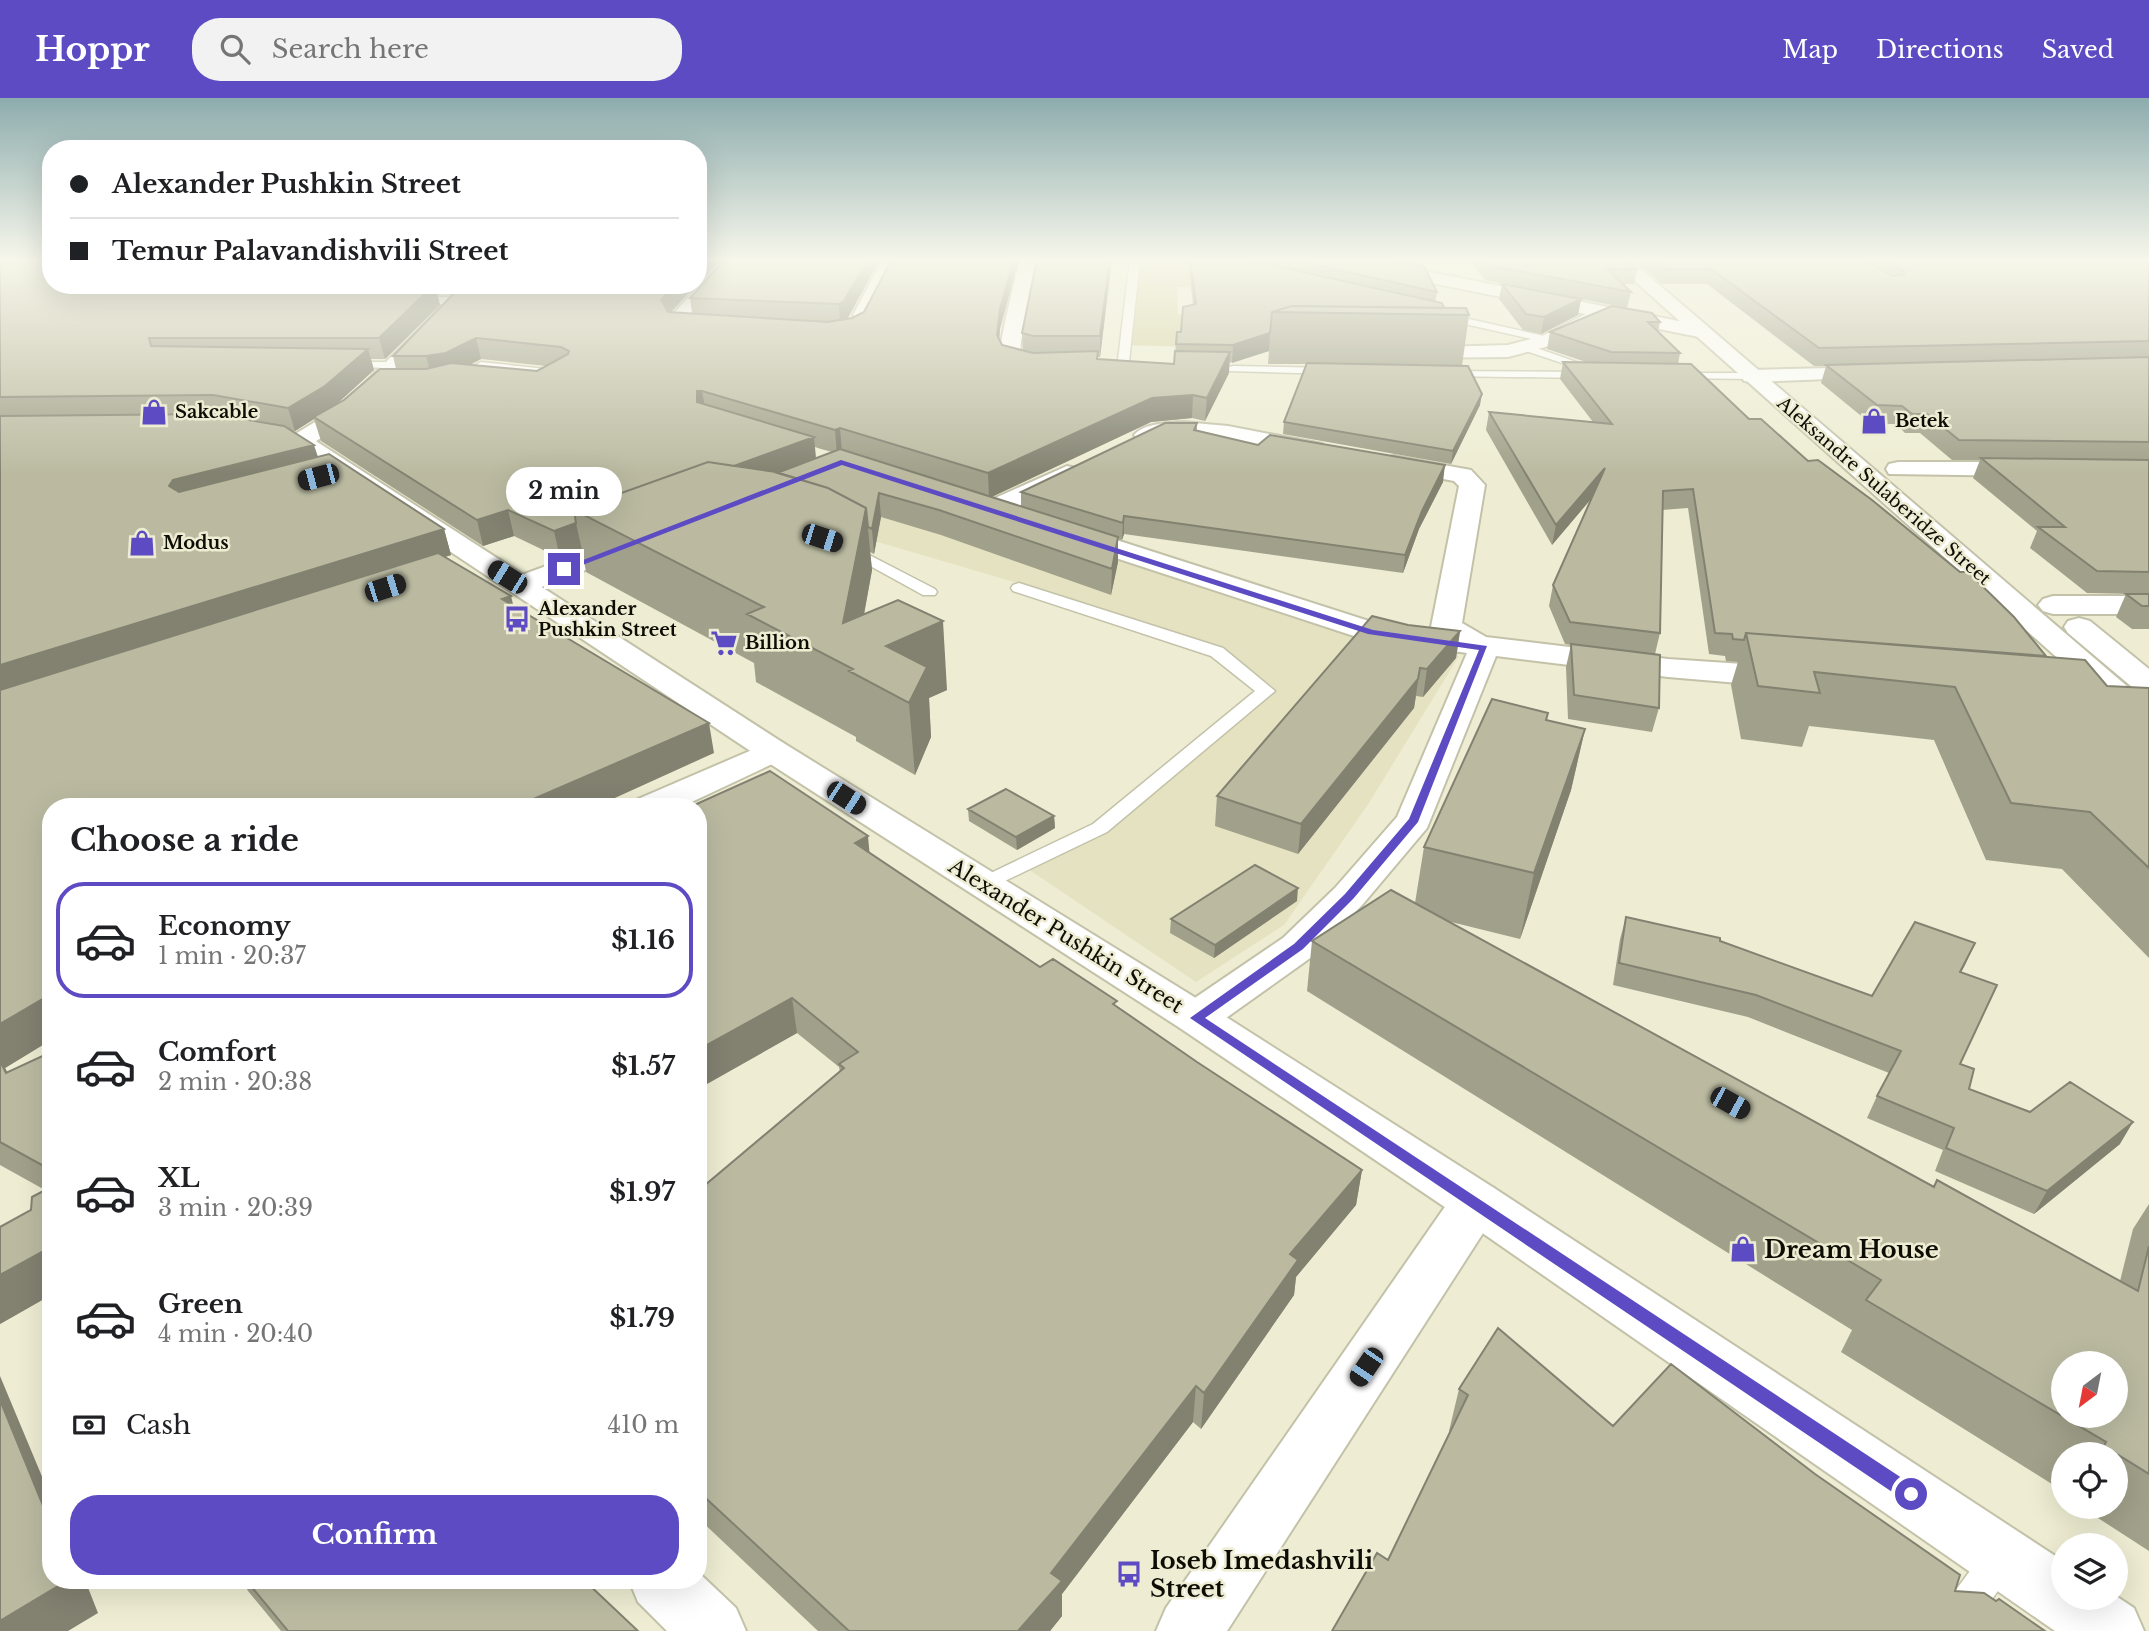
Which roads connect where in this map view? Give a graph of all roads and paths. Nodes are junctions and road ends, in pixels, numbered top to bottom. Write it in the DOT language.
graph roads {
  1 [pos="434,331"];
  2 [pos="718,331"];
  3 [pos="736,331"];
  4 [pos="849,331"];
  5 [pos="1013,331"];
  6 [pos="1127,331"];
  7 [pos="1506,331"];
  8 [pos="1568,331"];
  9 [pos="1699,331"];
  10 [pos="846,332"];
  11 [pos="1549,340"];
  12 [pos="1527,348"];
  13 [pos="1396,351"];
  14 [pos="1267,357"];
  15 [pos="328,364"];
  16 [pos="1115,366"];
  17 [pos="1758,366"];
  18 [pos="1141,367"];
  19 [pos="1220,369"];
  20 [pos="1233,369"];
  21 [pos="1344,371"];
  22 [pos="1427,372"];
  23 [pos="1889,373"];
  24 [pos="397,375"];
  25 [pos="1659,376"];
  26 [pos="1786,376"];
  27 [pos="481,381"];
  28 [pos="542,387"];
  29 [pos="248,432"];
  30 [pos="300,440"];
  31 [pos="1124,446"];
  32 [pos="1340,454"];
  33 [pos="1368,459"];
  34 [pos="1088,463"];
  35 [pos="1899,469"];
  36 [pos="2055,469"];
  37 [pos="1924,491"];
  38 [pos="662,532"];
  39 [pos="830,541"];
  40 [pos="2003,561"];
  41 [pos="521,585"];
  42 [pos="1019,588"];
  43 [pos="929,592"];
  44 [pos="2053,605"];
  45 [pos="2149,605"];
  46 [pos="1484,648"];
  47 [pos="1817,680"];
  48 [pos="2089,702"];
  49 [pos="2143,704"];
  50 [pos="774,751"];
  51 [pos="671,798"];
  52 [pos="984,885"];
  53 [pos="1196,1018"];
  54 [pos="1476,1202"];
  55 [pos="2002,1556"];
  56 [pos="670,1589"];
  57 [pos="713,1631"];
  58 [pos="1189,1631"];
  59 [pos="1948,1631"];
  60 [pos="2111,1631"];
  1 -- 24 [label="street"];
  2 -- 3 [label="street"];
  4 -- 10 [label="street"];
  5 -- 16 [label="street"];
  6 -- 16 [label="lane"];
  7 -- 11 [label="lane"];
  8 -- 11 [label="street"];
  9 -- 17 [label="street, Aleksandre Sulaberidze Street"];
  11 -- 12 [label="street"];
  12 -- 13 [label="street"];
  12 -- 22 [label="lane"];
  14 -- 20 [label="lane"];
  15 -- 24 [label="lane"];
  16 -- 18 [label="lane"];
  17 -- 25 [label="lane"];
  17 -- 26 [label="street"];
  17 -- 49 [label="street, Aleksandre Sulaberidze Street"];
  19 -- 20 [label="lane"];
  20 -- 21 [label="lane"];
  23 -- 26 [label="street"];
  24 -- 30 [label="street"];
  26 -- 35 [label="street, Aleksandre Sulaberidze Street"];
  27 -- 28 [label="lane"];
  29 -- 30 [label="street, Alexander Pushkin Street"];
  30 -- 41 [label="street, Alexander Pushkin Street"];
  31 -- 32 [label="street"];
  33 -- 46 [label="street"];
  34 -- 46 [label="street"];
  35 -- 36 [label="street"];
  35 -- 37 [label="street, Aleksandre Sulaberidze Street"];
  38 -- 41 [label="street"];
  39 -- 43 [label="lane"];
  40 -- 44 [label="street, Aleksandre Sulaberidze Street"];
  41 -- 50 [label="street, Alexander Pushkin Street"];
  42 -- 52 [label="lane"];
  44 -- 45 [label="street"];
  44 -- 49 [label="street, Aleksandre Sulaberidze Street"];
  46 -- 47 [label="street"];
  46 -- 53 [label="street"];
  48 -- 49 [label="street"];
  50 -- 51 [label="street"];
  50 -- 52 [label="street, Alexander Pushkin Street"];
  52 -- 53 [label="street, Alexander Pushkin Street"];
  53 -- 54 [label="street, Alexander Pushkin Street"];
  54 -- 55 [label="street, Alexander Pushkin Street"];
  54 -- 58 [label="street"];
  55 -- 59 [label="lane"];
  55 -- 60 [label="street, Alexander Pushkin Street"];
  56 -- 57 [label="street"];
}
